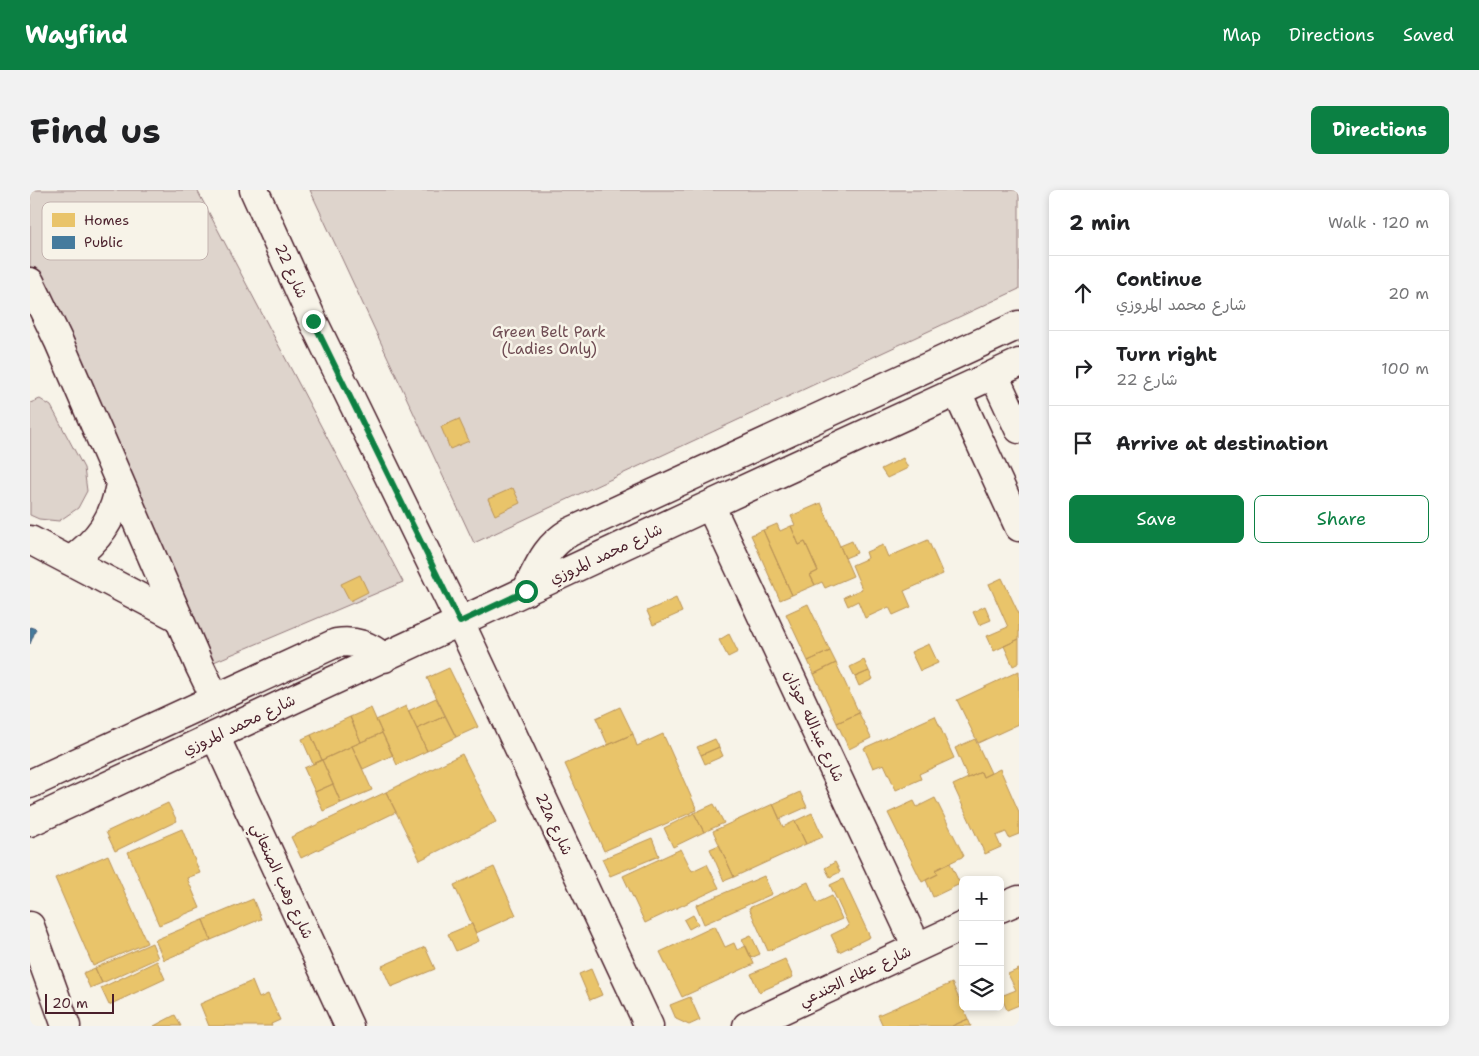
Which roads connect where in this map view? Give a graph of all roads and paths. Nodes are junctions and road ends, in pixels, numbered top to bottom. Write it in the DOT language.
graph roads {
  1 [pos="254,190"];
  2 [pos="30,282"];
  3 [pos="1019,325"];
  4 [pos="1019,364"];
  5 [pos="994,375"];
  6 [pos="957,392"];
  7 [pos="1019,430"];
  8 [pos="120,484"];
  9 [pos="710,505"];
  10 [pos="1019,527"];
  11 [pos="30,540"];
  12 [pos="70,561"];
  13 [pos="526,591"];
  14 [pos="179,618"];
  15 [pos="460,622"];
  16 [pos="384,658"];
  17 [pos="215,698"];
  18 [pos="215,736"];
  19 [pos="30,784"];
  20 [pos="30,822"];
  21 [pos="1019,900"];
  22 [pos="1004,906"];
  23 [pos="30,926"];
  24 [pos="959,928"];
  25 [pos="917,947"];
  26 [pos="66,1026"];
  27 [pos="349,1026"];
  28 [pos="649,1026"];
  29 [pos="747,1026"];
  1 -- 15 [label="street, شارع 22"];
  2 -- 8 [label="street"];
  3 -- 13 [label="street"];
  4 -- 5 [label="street, شارع محمد المروزي"];
  5 -- 6 [label="street, شارع محمد المروزي"];
  5 -- 7 [label="street"];
  6 -- 9 [label="street, شارع محمد المروزي"];
  6 -- 10 [label="street"];
  8 -- 12 [label="street"];
  8 -- 14 [label="street"];
  9 -- 13 [label="street, شارع محمد المروزي"];
  9 -- 25 [label="street, شارع عبدالله حوذان"];
  11 -- 12 [label="street"];
  12 -- 14 [label="street"];
  13 -- 15 [label="street, شارع محمد المروزي"];
  14 -- 17 [label="street"];
  15 -- 16 [label="street, شارع محمد المروزي"];
  15 -- 28 [label="street, 22a شارع"];
  16 -- 17 [label="street"];
  16 -- 18 [label="street, شارع محمد المروزي"];
  17 -- 19 [label="street"];
  18 -- 20 [label="street, شارع محمد المروزي"];
  18 -- 27 [label="street, شارع وهب الصنعاني"];
  21 -- 22 [label="street"];
  23 -- 26 [label="street"];
  24 -- 25 [label="street, شارع عطاء الجندعي"];
  25 -- 29 [label="street, شارع عطاء الجندعي"];
}
